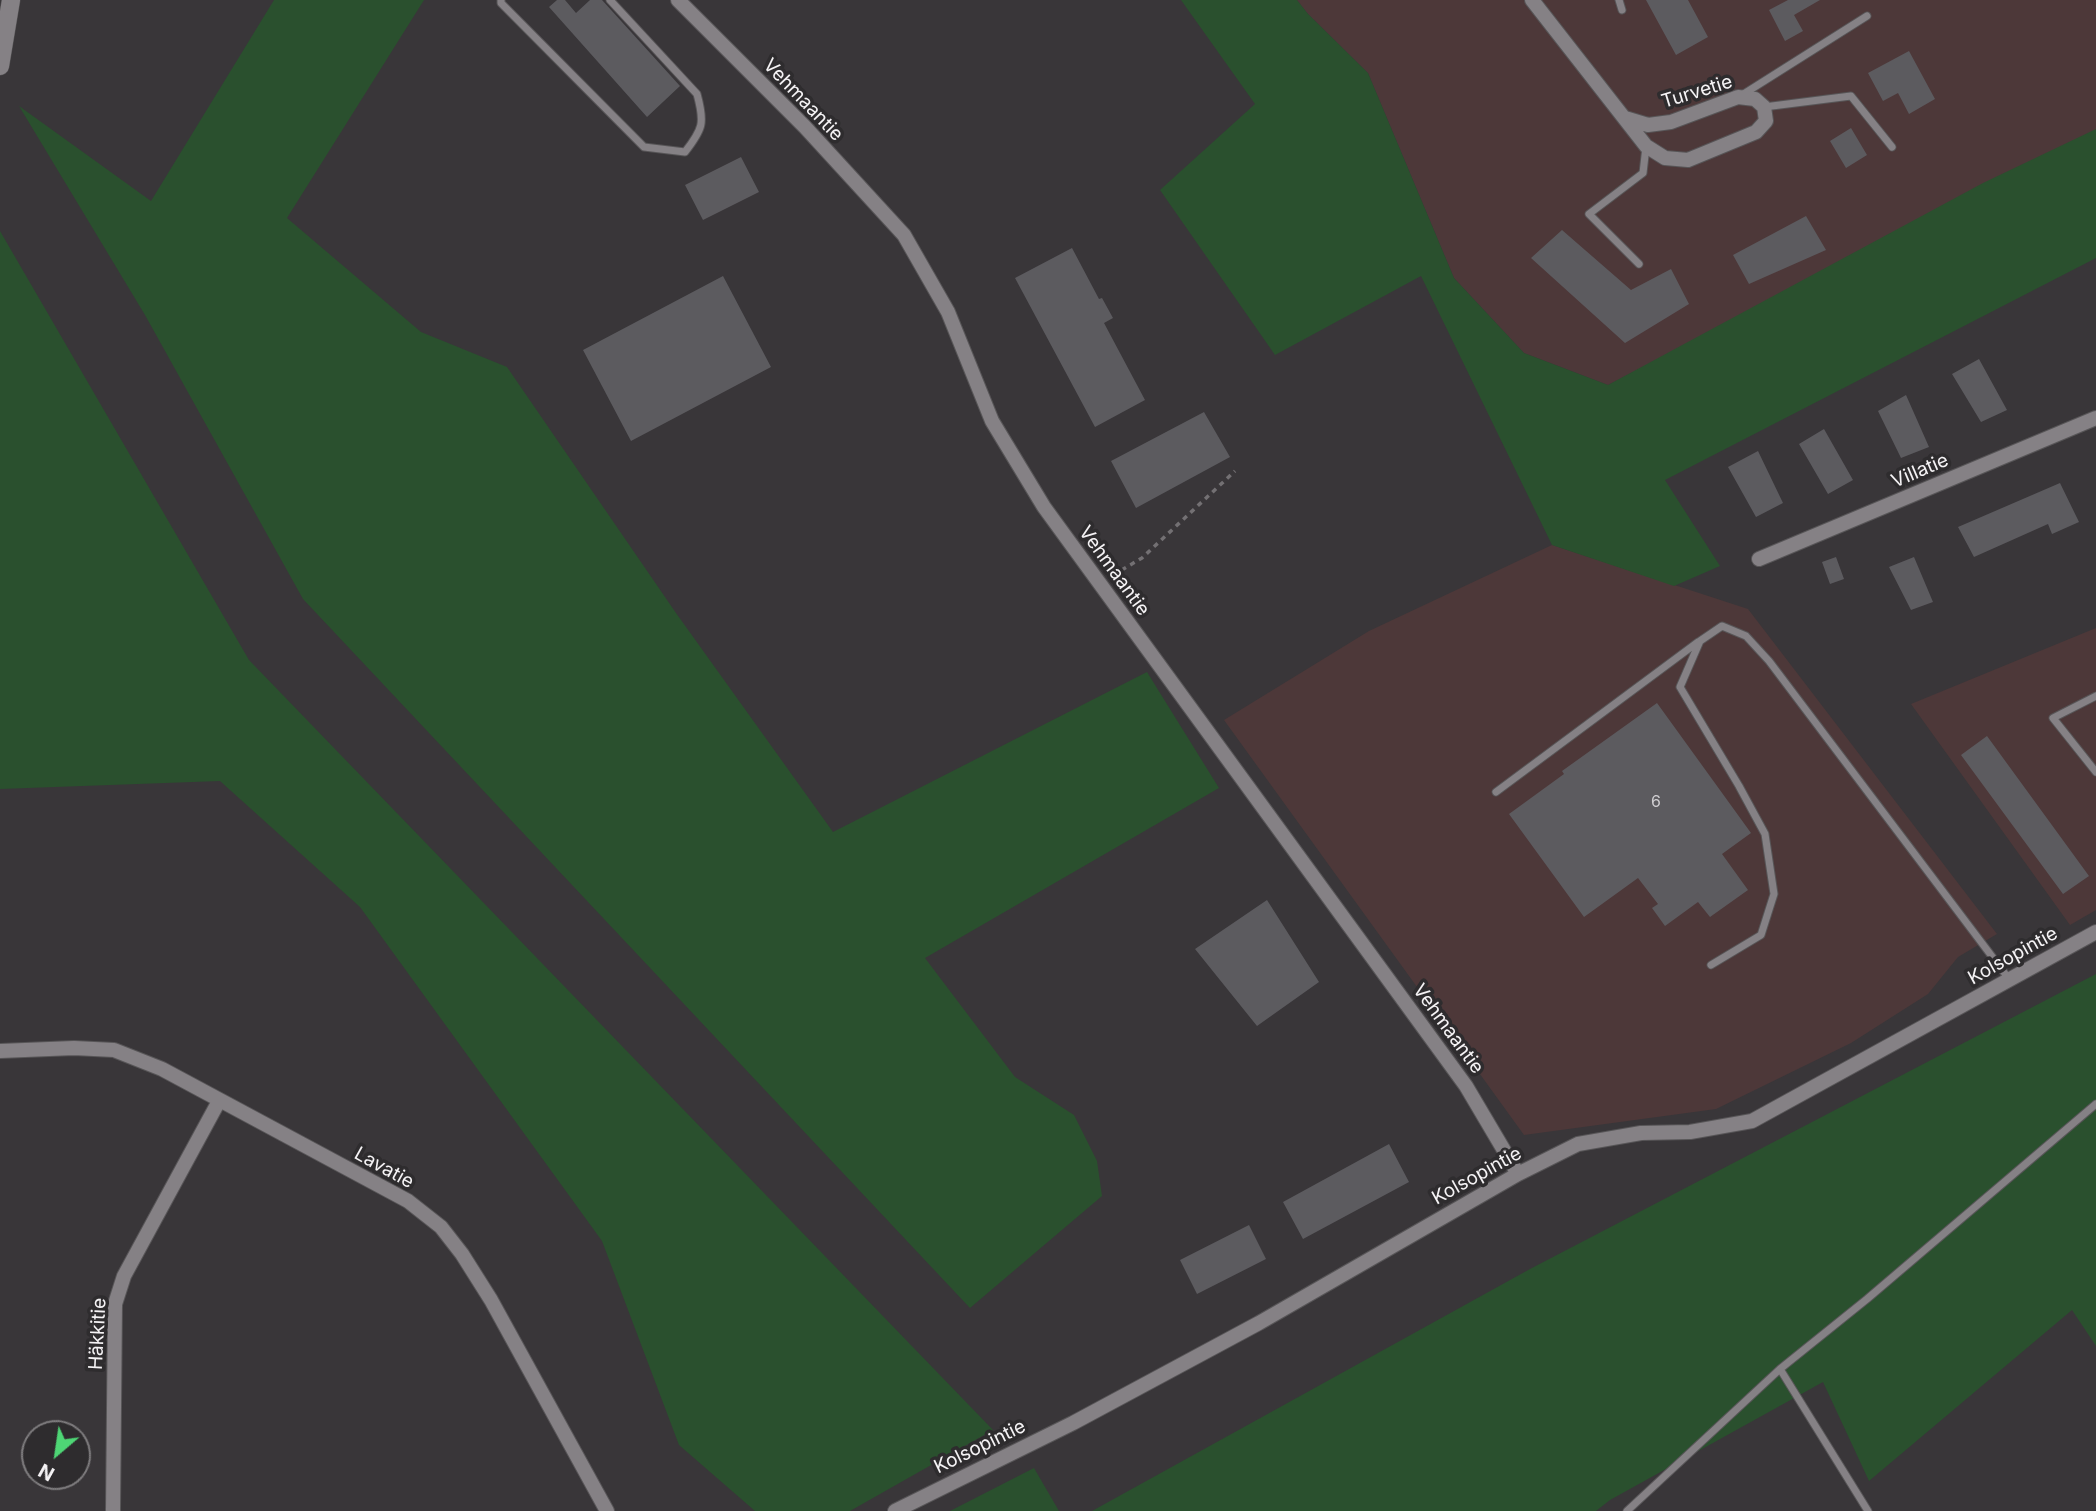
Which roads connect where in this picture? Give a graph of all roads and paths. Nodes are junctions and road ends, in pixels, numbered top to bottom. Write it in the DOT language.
graph roads {
  1 [pos="11,0"];
  2 [pos="501,0"];
  3 [pos="610,0"];
  4 [pos="678,0"];
  5 [pos="1532,0"];
  6 [pos="1619,0"];
  7 [pos="1622,10"];
  8 [pos="1867,16"];
  9 [pos="0,66"];
  10 [pos="1738,97"];
  11 [pos="1764,107"];
  12 [pos="1625,118"];
  13 [pos="1646,146"];
  14 [pos="1892,147"];
  15 [pos="1639,264"];
  16 [pos="2096,418"];
  17 [pos="1235,471"];
  18 [pos="1759,559"];
  19 [pos="1100,583"];
  20 [pos="1700,641"];
  21 [pos="2096,696"];
  22 [pos="2096,772"];
  23 [pos="1496,792"];
  24 [pos="2096,932"];
  25 [pos="1711,965"];
  26 [pos="2009,980"];
  27 [pos="0,1051"];
  28 [pos="219,1101"];
  29 [pos="2096,1104"];
  30 [pos="1518,1174"];
  31 [pos="1780,1369"];
  32 [pos="113,1511"];
  33 [pos="607,1511"];
  34 [pos="895,1511"];
  35 [pos="1627,1511"];
  36 [pos="1868,1511"];
  1 -- 9 [label="street"];
  2 -- 3 [label="lane"];
  4 -- 19 [label="street, Vehmaantie"];
  5 -- 12 [label="street"];
  6 -- 7 [label="lane"];
  8 -- 10 [label="lane"];
  10 -- 11 [label="street, Turvetie"];
  10 -- 12 [label="street, Turvetie"];
  11 -- 13 [label="street"];
  11 -- 14 [label="lane"];
  12 -- 13 [label="street"];
  13 -- 15 [label="lane"];
  16 -- 18 [label="street, Villatie"];
  17 -- 19 [label="path"];
  19 -- 30 [label="street, Vehmaantie"];
  20 -- 23 [label="lane"];
  20 -- 25 [label="lane"];
  20 -- 26 [label="lane"];
  21 -- 22 [label="lane"];
  24 -- 26 [label="street, Kolsopintie"];
  26 -- 30 [label="street, Kolsopintie"];
  27 -- 28 [label="street, Lavatie"];
  28 -- 32 [label="street, Häkkitie"];
  28 -- 33 [label="street, Lavatie"];
  29 -- 31 [label="lane"];
  30 -- 34 [label="street, Kolsopintie"];
  31 -- 35 [label="lane"];
  31 -- 36 [label="lane"];
}
